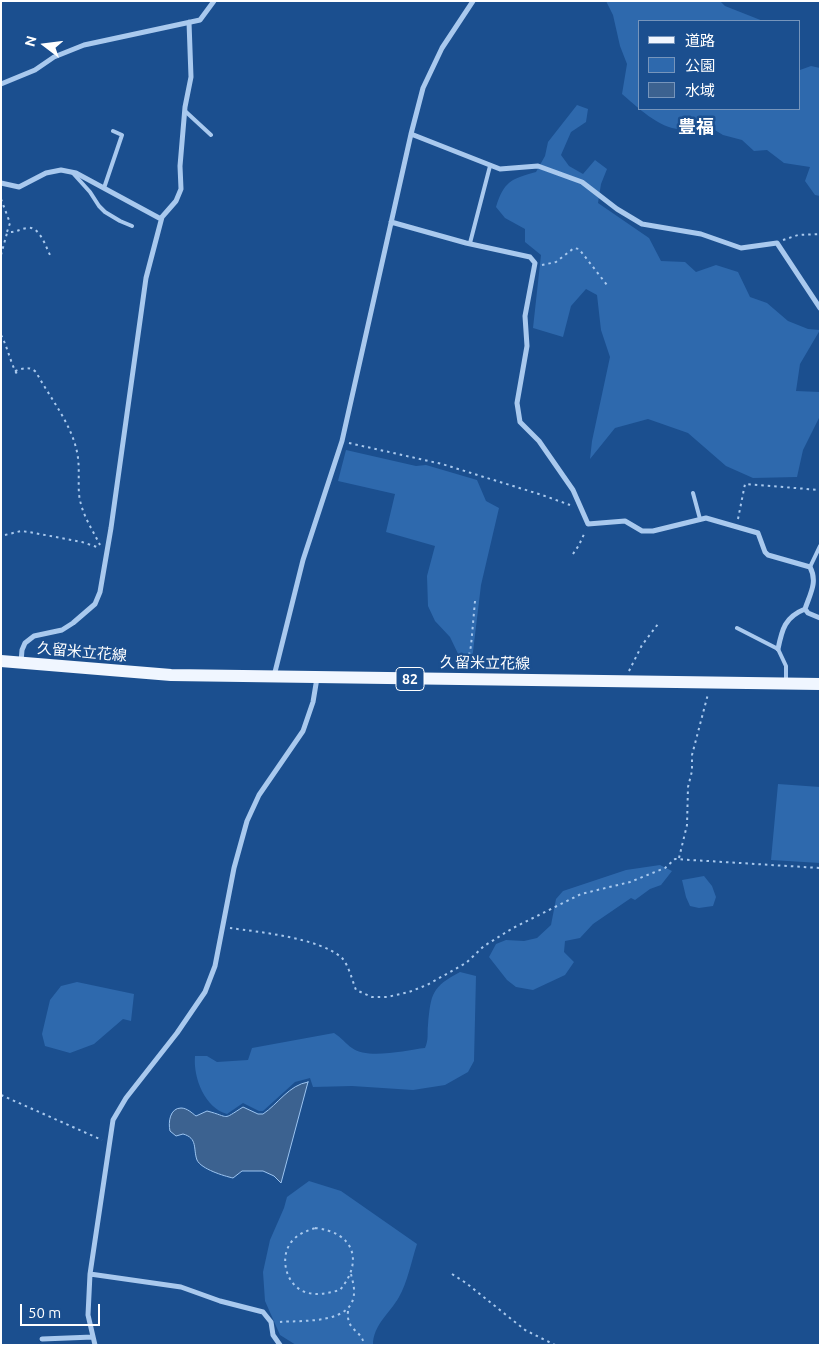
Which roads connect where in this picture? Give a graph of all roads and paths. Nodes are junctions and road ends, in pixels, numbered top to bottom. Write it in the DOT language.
graph roads {
  1 [pos="214,1"];
  2 [pos="473,1"];
  3 [pos="189,22"];
  4 [pos="1,84"];
  5 [pos="185,111"];
  6 [pos="113,131"];
  7 [pos="411,134"];
  8 [pos="211,135"];
  9 [pos="490,166"];
  10 [pos="72,172"];
  11 [pos="1,183"];
  12 [pos="104,188"];
  13 [pos="1,199"];
  14 [pos="162,220"];
  15 [pos="391,222"];
  16 [pos="132,226"];
  17 [pos="7,232"];
  18 [pos="820,234"];
  19 [pos="777,243"];
  20 [pos="470,244"];
  21 [pos="1,255"];
  22 [pos="50,255"];
  23 [pos="535,266"];
  24 [pos="607,285"];
  25 [pos="820,308"];
  26 [pos="1,335"];
  27 [pos="15,371"];
  28 [pos="17,374"];
  29 [pos="342,441"];
  30 [pos="820,490"];
  31 [pos="693,493"];
  32 [pos="581,509"];
  33 [pos="700,519"];
  34 [pos="588,524"];
  35 [pos="736,527"];
  36 [pos="5,535"];
  37 [pos="820,546"];
  38 [pos="573,554"];
  39 [pos="810,567"];
  40 [pos="475,601"];
  41 [pos="805,609"];
  42 [pos="820,618"];
  43 [pos="658,624"];
  44 [pos="737,628"];
  45 [pos="778,649"];
  46 [pos="1,661"];
  47 [pos="21,663"];
  48 [pos="492,668"];
  49 [pos="627,673"];
  50 [pos="274,677"];
  51 [pos="317,678"];
  52 [pos="711,682"];
  53 [pos="786,683"];
  54 [pos="820,684"];
  55 [pos="679,860"];
  56 [pos="820,868"];
  57 [pos="224,927"];
  58 [pos="1,1095"];
  59 [pos="108,1143"];
  60 [pos="90,1274"];
  61 [pos="351,1274"];
  62 [pos="452,1274"];
  63 [pos="348,1310"];
  64 [pos="275,1322"];
  65 [pos="93,1337"];
  66 [pos="42,1339"];
  67 [pos="95,1345"];
  68 [pos="280,1345"];
  69 [pos="364,1345"];
  70 [pos="555,1345"];
  1 -- 3 [label="street"];
  2 -- 7 [label="street"];
  3 -- 4 [label="street"];
  3 -- 5 [label="street"];
  5 -- 8 [label="lane"];
  5 -- 14 [label="street"];
  6 -- 12 [label="lane"];
  7 -- 9 [label="street"];
  7 -- 15 [label="street"];
  9 -- 19 [label="street"];
  9 -- 20 [label="lane"];
  10 -- 11 [label="street"];
  10 -- 12 [label="street"];
  10 -- 16 [label="lane"];
  12 -- 14 [label="street"];
  13 -- 17 [label="path"];
  14 -- 47 [label="street"];
  15 -- 20 [label="street"];
  15 -- 29 [label="street"];
  17 -- 21 [label="path"];
  17 -- 22 [label="path"];
  18 -- 19 [label="path"];
  19 -- 25 [label="street"];
  20 -- 23 [label="street"];
  23 -- 24 [label="path"];
  23 -- 32 [label="street"];
  26 -- 27 [label="path"];
  27 -- 28 [label="path"];
  27 -- 36 [label="path"];
  29 -- 32 [label="path"];
  29 -- 50 [label="street"];
  30 -- 35 [label="path"];
  31 -- 33 [label="lane"];
  32 -- 34 [label="street"];
  33 -- 34 [label="street"];
  33 -- 35 [label="street"];
  34 -- 38 [label="path"];
  35 -- 39 [label="street"];
  37 -- 39 [label="lane"];
  39 -- 41 [label="street"];
  40 -- 48 [label="path"];
  41 -- 42 [label="street"];
  41 -- 45 [label="street"];
  43 -- 49 [label="path"];
  44 -- 45 [label="lane"];
  45 -- 53 [label="lane"];
  46 -- 47 [label="main road, 久留米立花線 / 82"];
  47 -- 50 [label="main road, 久留米立花線 / 82"];
  50 -- 51 [label="main road, 久留米立花線 / 82"];
  51 -- 52 [label="main road, 久留米立花線 / 82"];
  51 -- 57 [label="street"];
  52 -- 53 [label="main road, 久留米立花線 / 82"];
  52 -- 55 [label="path"];
  53 -- 54 [label="main road, 久留米立花線 / 82"];
  55 -- 56 [label="path"];
  55 -- 57 [label="path"];
  57 -- 59 [label="street"];
  58 -- 59 [label="path"];
  59 -- 60 [label="street"];
  60 -- 65 [label="street"];
  60 -- 68 [label="street"];
  61 -- 61 [label="path"];
  61 -- 63 [label="path"];
  62 -- 70 [label="path"];
  63 -- 64 [label="path"];
  63 -- 69 [label="path"];
  65 -- 66 [label="street"];
  65 -- 67 [label="street"];
}
